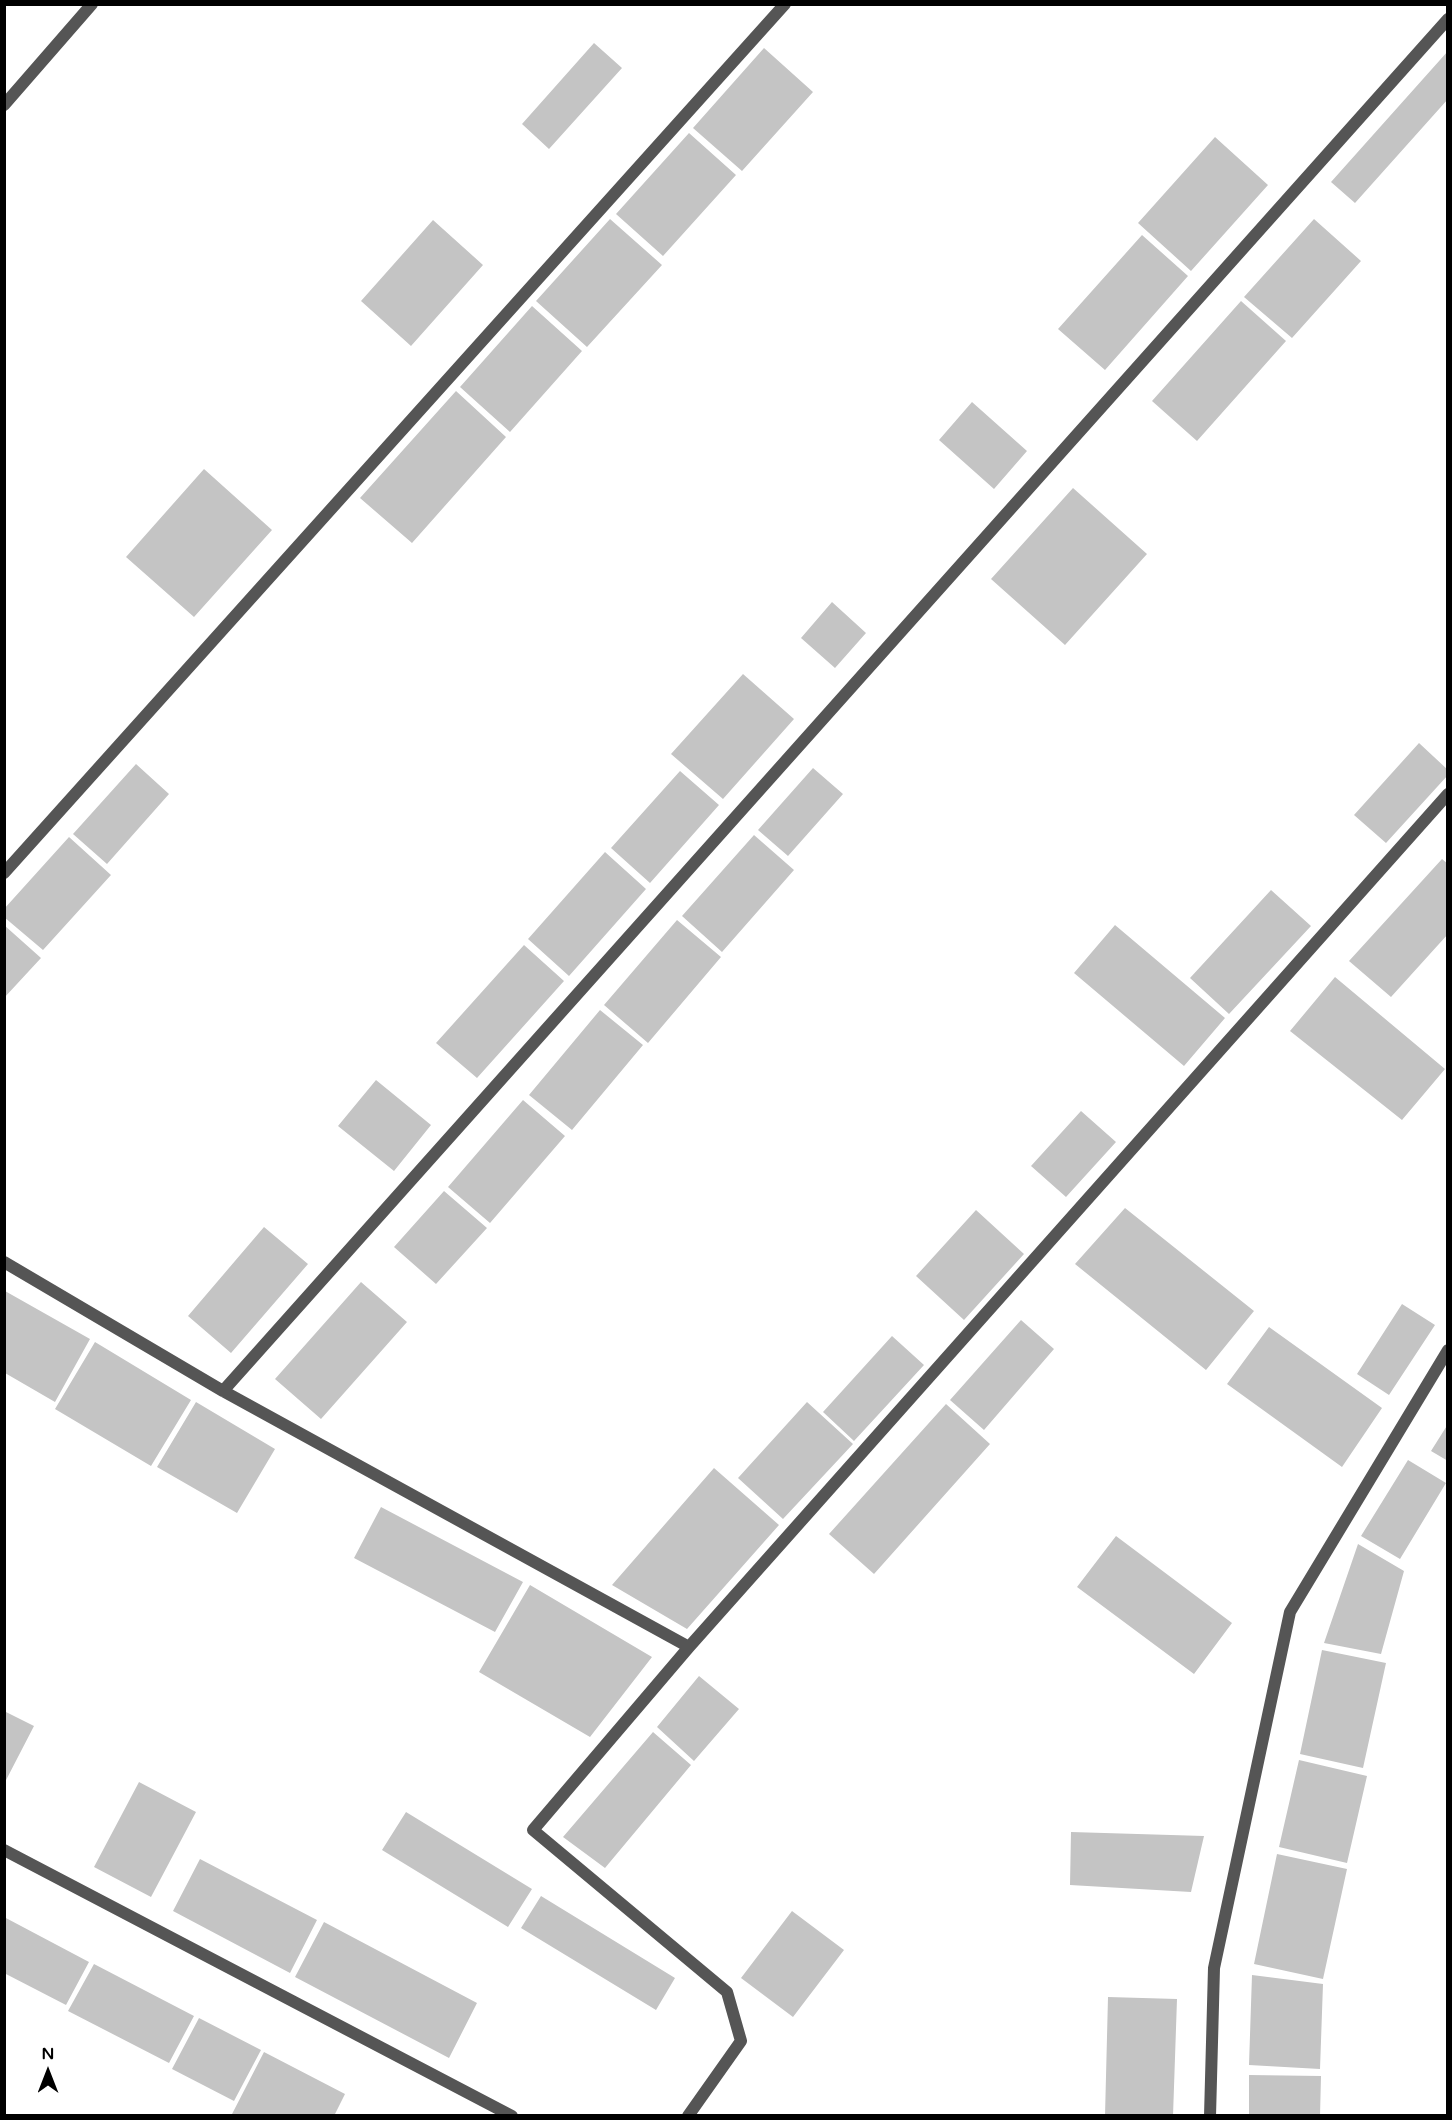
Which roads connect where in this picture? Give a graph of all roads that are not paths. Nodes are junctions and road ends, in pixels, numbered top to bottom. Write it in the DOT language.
graph roads {
  1 [pos="92,4"];
  2 [pos="785,4"];
  3 [pos="1448,19"];
  4 [pos="4,105"];
  5 [pos="1448,794"];
  6 [pos="4,873"];
  7 [pos="4,1262"];
  8 [pos="1448,1350"];
  9 [pos="224,1391"];
  10 [pos="689,1647"];
  11 [pos="4,1850"];
  12 [pos="513,2115"];
  13 [pos="688,2115"];
  14 [pos="1209,2115"];
  1 -- 4 [label="street"];
  2 -- 6 [label="street"];
  3 -- 9 [label="street"];
  5 -- 10 [label="street"];
  7 -- 9 [label="street"];
  8 -- 14 [label="street"];
  9 -- 10 [label="street"];
  10 -- 13 [label="street"];
  11 -- 12 [label="street"];
}
